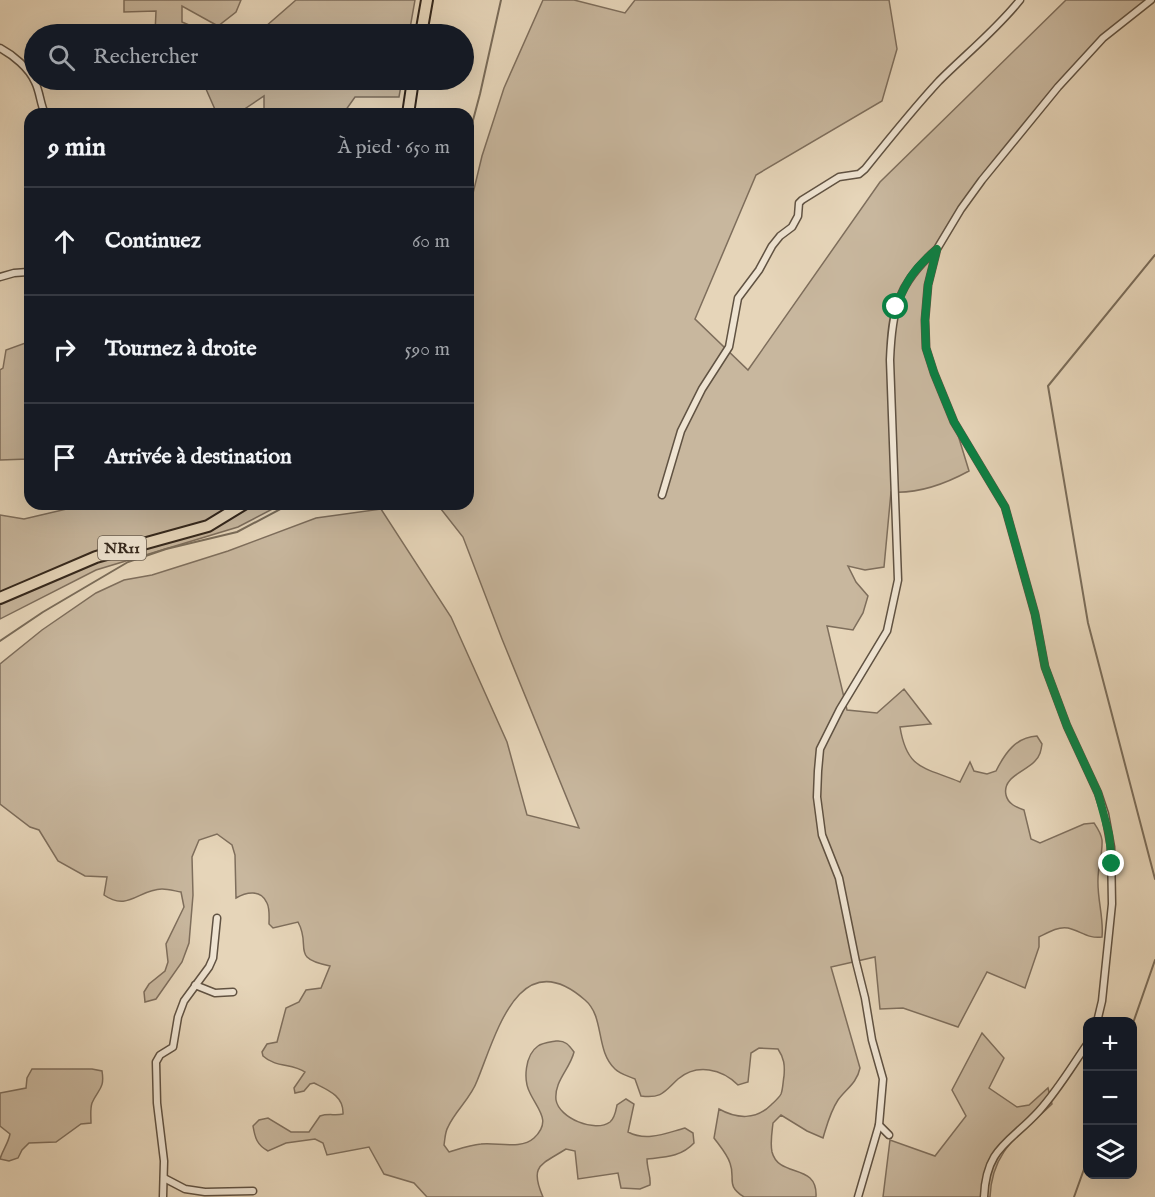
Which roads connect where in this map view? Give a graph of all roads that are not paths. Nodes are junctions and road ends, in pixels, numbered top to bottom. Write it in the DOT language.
graph roads {
  1 [pos="427,0"];
  2 [pos="1020,0"];
  3 [pos="1151,0"];
  4 [pos="423,24"];
  5 [pos="0,48"];
  6 [pos="24,67"];
  7 [pos="38,90"];
  8 [pos="412,90"];
  9 [pos="42,108"];
  10 [pos="409,108"];
  11 [pos="937,249"];
  12 [pos="24,272"];
  13 [pos="0,277"];
  14 [pos="662,495"];
  15 [pos="234,510"];
  16 [pos="0,598"];
  17 [pos="218,918"];
  18 [pos="195,985"];
  19 [pos="232,992"];
  20 [pos="1098,1017"];
  21 [pos="1083,1050"];
  22 [pos="879,1125"];
  23 [pos="889,1135"];
  24 [pos="164,1178"];
  25 [pos="253,1191"];
  26 [pos="163,1197"];
  27 [pos="858,1197"];
  28 [pos="984,1197"];
  1 -- 4 [label="highway"];
  2 -- 14 [label="street"];
  3 -- 11 [label="street"];
  5 -- 6 [label="street"];
  7 -- 9 [label="street"];
  8 -- 10 [label="highway"];
  11 -- 20 [label="street"];
  11 -- 22 [label="street"];
  12 -- 13 [label="street"];
  15 -- 16 [label="highway, NR11"];
  17 -- 18 [label="street"];
  18 -- 19 [label="street"];
  18 -- 24 [label="street"];
  21 -- 28 [label="street"];
  22 -- 23 [label="street"];
  22 -- 27 [label="street"];
  24 -- 25 [label="street"];
  24 -- 26 [label="street"];
}
